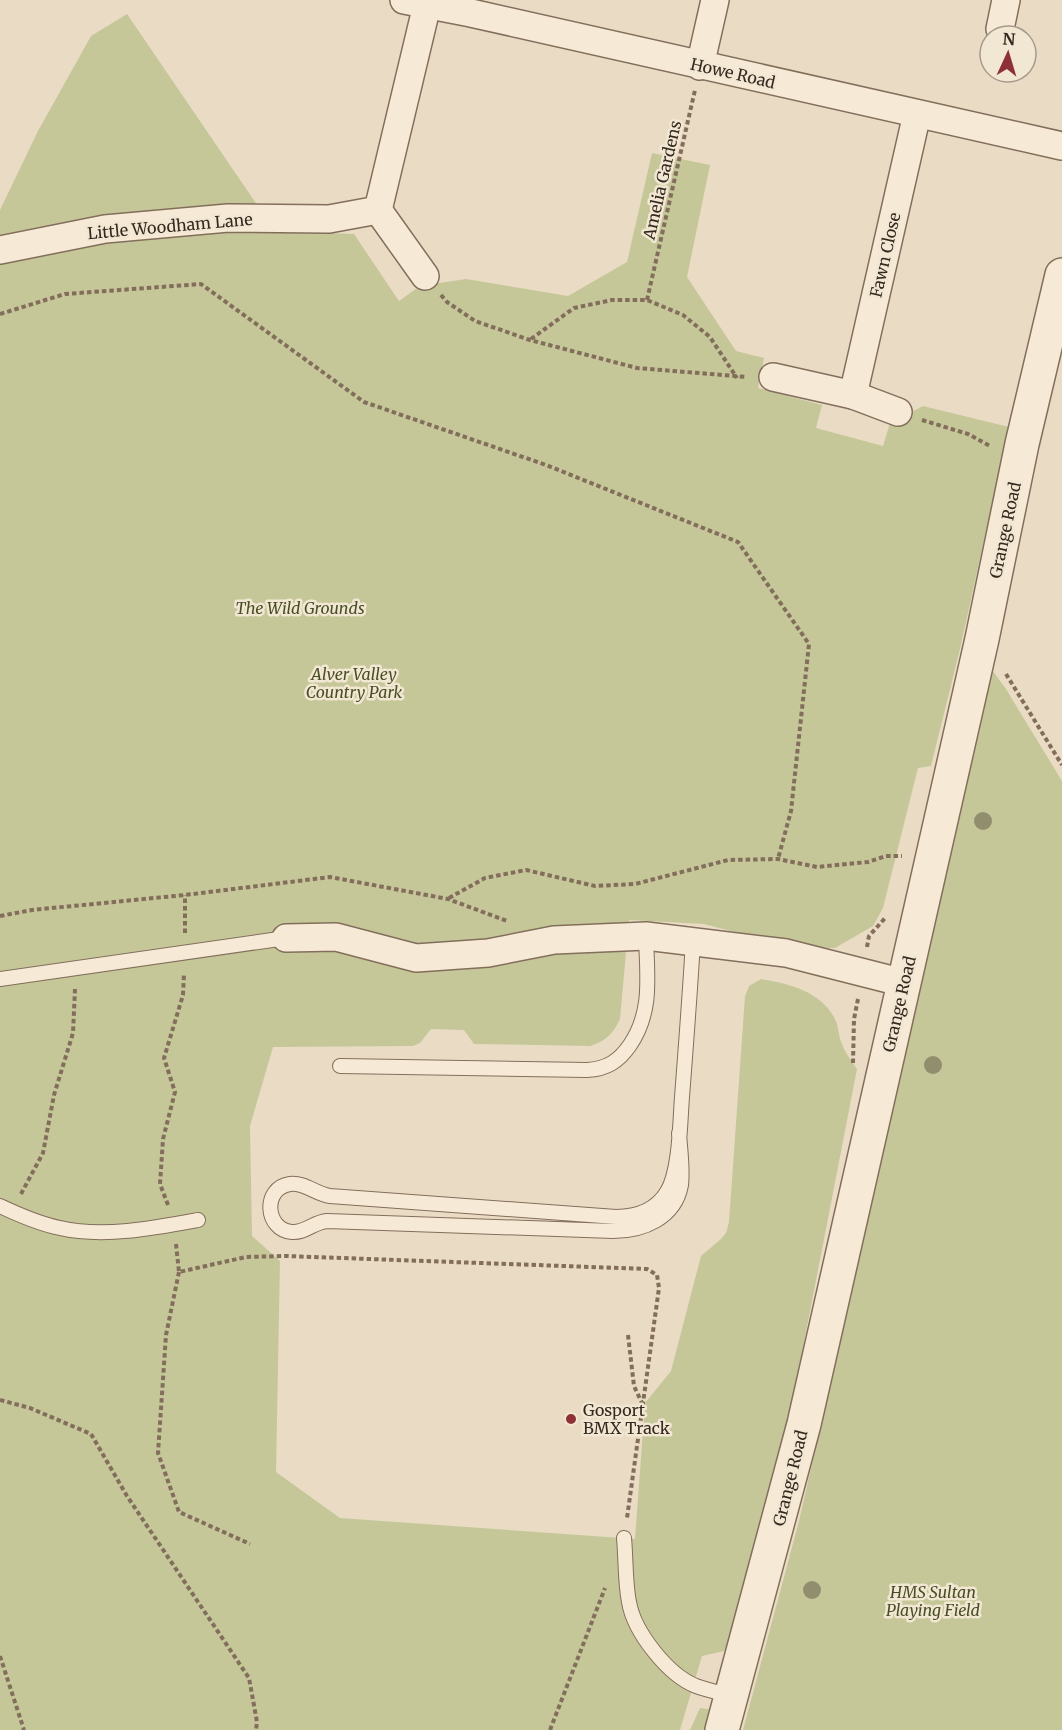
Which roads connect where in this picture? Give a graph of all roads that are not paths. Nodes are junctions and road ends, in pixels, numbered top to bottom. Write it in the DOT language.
graph roads {
  1 [pos="715,0"];
  2 [pos="1006,0"];
  3 [pos="415,2"];
  4 [pos="473,7"];
  5 [pos="1001,24"];
  6 [pos="700,66"];
  7 [pos="917,114"];
  8 [pos="1062,146"];
  9 [pos="378,210"];
  10 [pos="0,250"];
  11 [pos="1062,274"];
  12 [pos="425,276"];
  13 [pos="773,376"];
  14 [pos="853,395"];
  15 [pos="898,412"];
  16 [pos="646,936"];
  17 [pos="286,938"];
  18 [pos="693,941"];
  19 [pos="0,979"];
  20 [pos="904,983"];
  21 [pos="340,1066"];
  22 [pos="679,1133"];
  23 [pos="6,1209"];
  24 [pos="198,1220"];
  25 [pos="624,1538"];
  26 [pos="732,1696"];
  27 [pos="722,1730"];
  1 -- 6 [label="street"];
  2 -- 5 [label="street"];
  3 -- 4 [label="street, Howe Road"];
  3 -- 9 [label="street"];
  4 -- 6 [label="street, Howe Road"];
  6 -- 7 [label="street, Howe Road"];
  7 -- 8 [label="street, Howe Road"];
  7 -- 14 [label="street, Fawn Close"];
  9 -- 10 [label="street, Little Woodham Lane"];
  9 -- 12 [label="street"];
  11 -- 20 [label="street, Grange Road"];
  13 -- 14 [label="street"];
  14 -- 15 [label="street"];
  16 -- 17 [label="street"];
  16 -- 18 [label="street"];
  16 -- 21 [label="lane"];
  17 -- 19 [label="lane"];
  18 -- 20 [label="street"];
  18 -- 22 [label="lane"];
  20 -- 26 [label="street, Grange Road"];
  22 -- 22 [label="lane"];
  23 -- 24 [label="lane"];
  25 -- 26 [label="lane"];
  26 -- 27 [label="street, Grange Road"];
}
